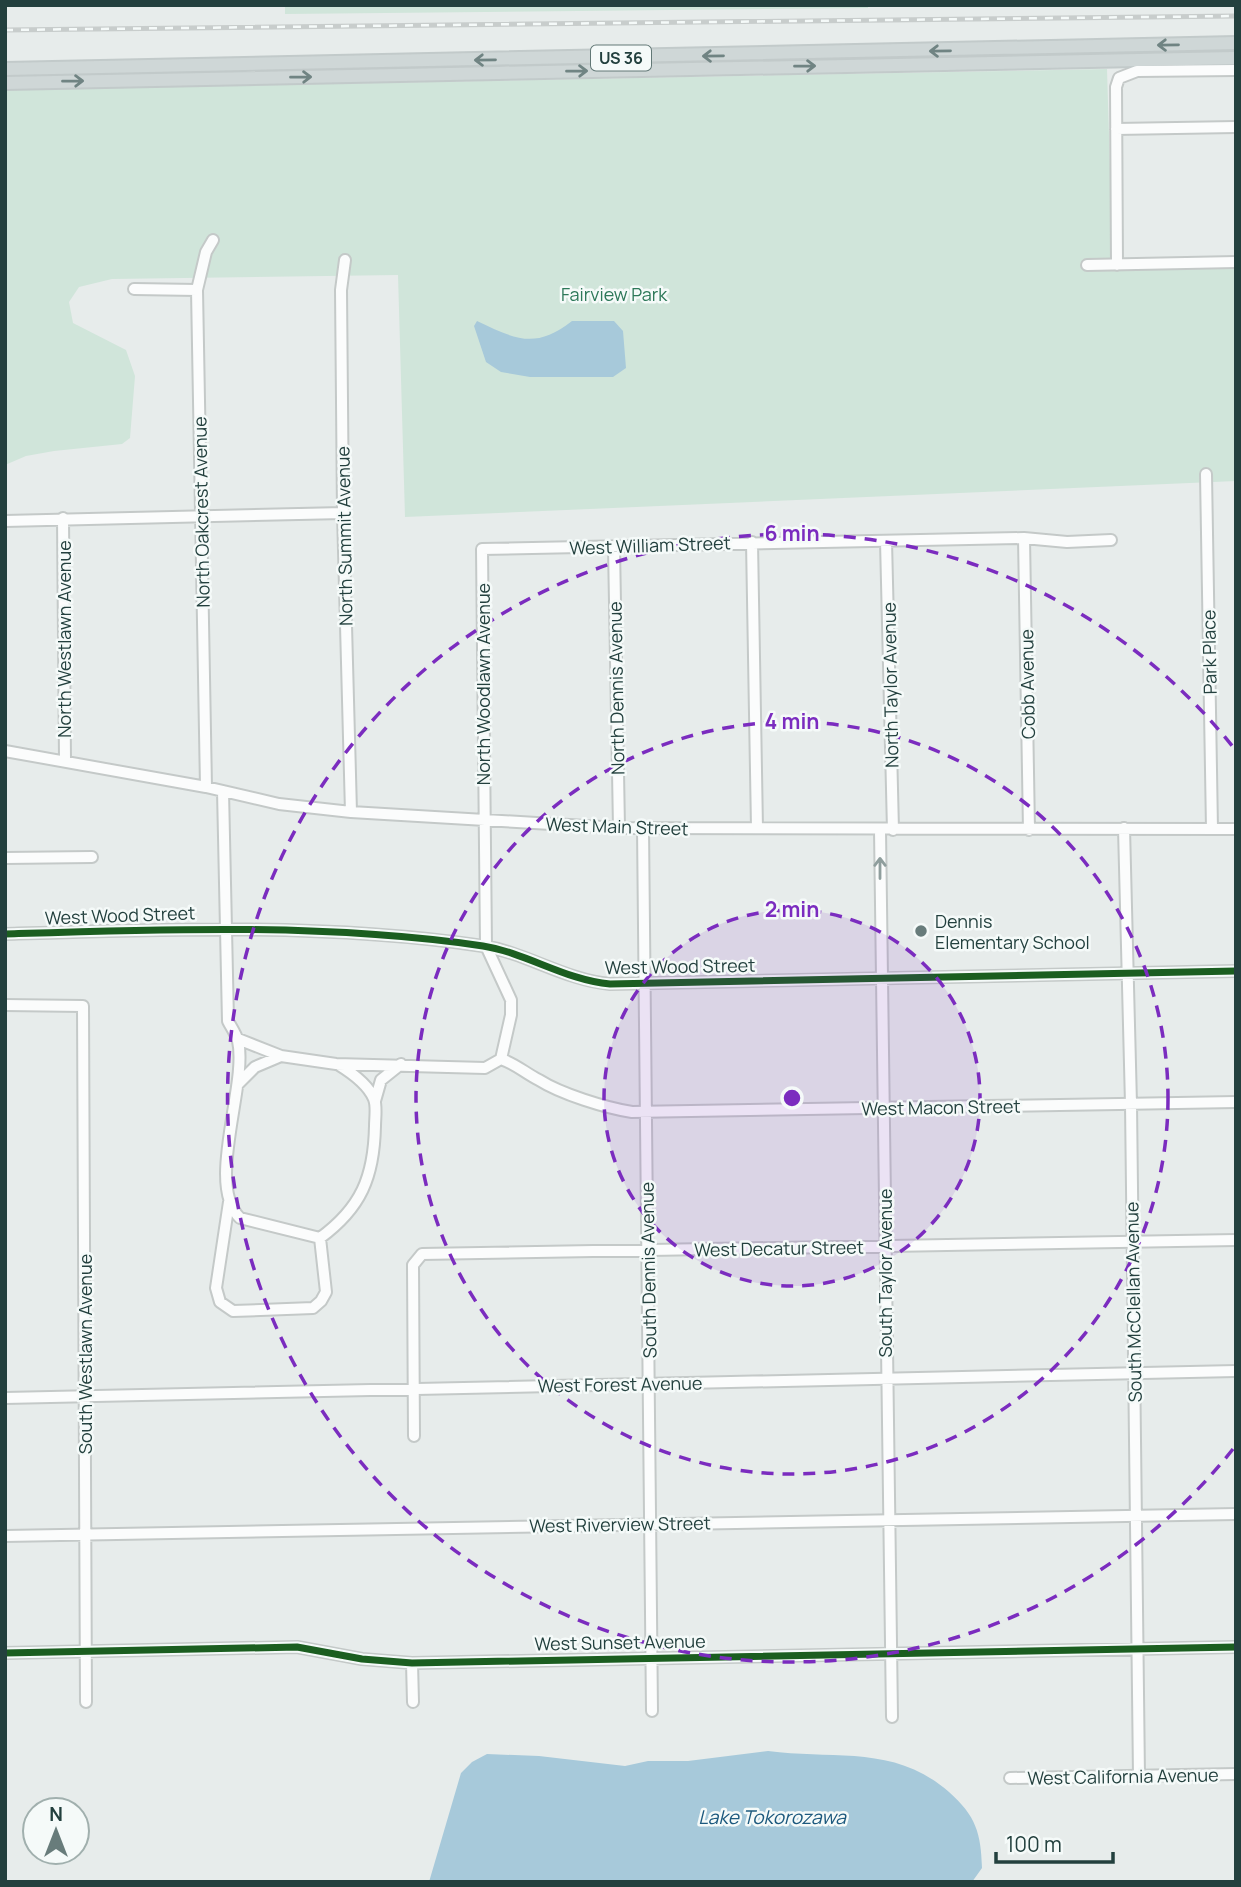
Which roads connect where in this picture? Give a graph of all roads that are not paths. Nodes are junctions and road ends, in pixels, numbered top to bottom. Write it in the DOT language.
graph roads {
  1 [pos="1236,43"];
  2 [pos="1236,58"];
  3 [pos="5,69"];
  4 [pos="1236,70"];
  5 [pos="5,83"];
  6 [pos="1236,127"];
  7 [pos="1116,129"];
  8 [pos="213,240"];
  9 [pos="345,260"];
  10 [pos="1236,262"];
  11 [pos="1087,265"];
  12 [pos="1117,265"];
  13 [pos="134,289"];
  14 [pos="197,290"];
  15 [pos="1206,474"];
  16 [pos="343,513"];
  17 [pos="200,515"];
  18 [pos="63,518"];
  19 [pos="5,521"];
  20 [pos="1024,538"];
  21 [pos="1111,540"];
  22 [pos="886,541"];
  23 [pos="752,542"];
  24 [pos="614,547"];
  25 [pos="482,549"];
  26 [pos="5,751"];
  27 [pos="65,760"];
  28 [pos="206,787"];
  29 [pos="223,791"];
  30 [pos="351,812"];
  31 [pos="484,820"];
  32 [pos="619,828"];
  33 [pos="643,828"];
  34 [pos="757,828"];
  35 [pos="1124,828"];
  36 [pos="1212,829"];
  37 [pos="1236,829"];
  38 [pos="880,830"];
  39 [pos="894,830"];
  40 [pos="1029,830"];
  41 [pos="5,858"];
  42 [pos="92,858"];
  43 [pos="224,928"];
  44 [pos="5,934"];
  45 [pos="486,946"];
  46 [pos="1236,971"];
  47 [pos="1128,973"];
  48 [pos="880,979"];
  49 [pos="645,983"];
  50 [pos="5,1005"];
  51 [pos="238,1040"];
  52 [pos="281,1056"];
  53 [pos="501,1059"];
  54 [pos="337,1064"];
  55 [pos="401,1064"];
  56 [pos="238,1084"];
  57 [pos="375,1101"];
  58 [pos="1236,1102"];
  59 [pos="1131,1104"];
  60 [pos="883,1107"];
  61 [pos="646,1111"];
  62 [pos="229,1202"];
  63 [pos="320,1238"];
  64 [pos="1236,1240"];
  65 [pos="1132,1241"];
  66 [pos="886,1247"];
  67 [pos="647,1250"];
  68 [pos="1236,1371"];
  69 [pos="1134,1373"];
  70 [pos="886,1378"];
  71 [pos="649,1382"];
  72 [pos="414,1390"];
  73 [pos="85,1396"];
  74 [pos="5,1398"];
  75 [pos="414,1436"];
  76 [pos="1236,1514"];
  77 [pos="1136,1516"];
  78 [pos="888,1519"];
  79 [pos="651,1523"];
  80 [pos="85,1535"];
  81 [pos="5,1536"];
  82 [pos="1236,1647"];
  83 [pos="1137,1648"];
  84 [pos="85,1651"];
  85 [pos="890,1652"];
  86 [pos="5,1653"];
  87 [pos="652,1658"];
  88 [pos="412,1662"];
  89 [pos="86,1702"];
  90 [pos="413,1702"];
  91 [pos="652,1711"];
  92 [pos="892,1717"];
  93 [pos="1236,1774"];
  94 [pos="1139,1776"];
  95 [pos="1010,1778"];
  1 -- 3 [label="main road, US 36, one-way"];
  5 -- 2 [label="main road, US 36, one-way"];
  4 -- 7 [label="street"];
  6 -- 7 [label="street"];
  7 -- 12 [label="street"];
  8 -- 14 [label="street, North Oakcrest Avenue"];
  9 -- 16 [label="street, North Summit Avenue"];
  10 -- 12 [label="street"];
  11 -- 12 [label="street"];
  13 -- 14 [label="street"];
  14 -- 17 [label="street, North Oakcrest Avenue"];
  15 -- 36 [label="street, Park Place"];
  16 -- 17 [label="street"];
  16 -- 30 [label="street, North Summit Avenue"];
  17 -- 18 [label="street"];
  17 -- 28 [label="street, North Oakcrest Avenue"];
  18 -- 19 [label="street"];
  18 -- 27 [label="street, North Westlawn Avenue"];
  20 -- 21 [label="street, West William Street"];
  20 -- 22 [label="street, West William Street"];
  20 -- 40 [label="street, Cobb Avenue"];
  22 -- 23 [label="street, West William Street"];
  22 -- 39 [label="street, North Taylor Avenue"];
  23 -- 24 [label="street, West William Street"];
  23 -- 34 [label="street"];
  24 -- 25 [label="street, West William Street"];
  24 -- 32 [label="street, North Dennis Avenue"];
  25 -- 31 [label="street, North Woodlawn Avenue"];
  26 -- 27 [label="street, West Main Street"];
  27 -- 28 [label="street, West Main Street"];
  28 -- 29 [label="street, West Main Street"];
  29 -- 30 [label="street, West Main Street"];
  29 -- 43 [label="street"];
  30 -- 31 [label="street, West Main Street"];
  31 -- 32 [label="street, West Main Street"];
  31 -- 45 [label="street, North Woodlawn Avenue"];
  32 -- 33 [label="street, West Main Street"];
  33 -- 34 [label="street, West Main Street"];
  33 -- 49 [label="street, South Dennis Avenue"];
  34 -- 38 [label="street, West Main Street"];
  35 -- 36 [label="street, West Main Street"];
  35 -- 40 [label="street, West Main Street"];
  35 -- 47 [label="street, South McClellan Avenue"];
  36 -- 37 [label="street, West Main Street"];
  38 -- 39 [label="street, West Main Street"];
  48 -- 38 [label="street, South Taylor Avenue, one-way"];
  39 -- 40 [label="street, West Main Street"];
  41 -- 42 [label="street"];
  43 -- 44 [label="street, West Wood Street"];
  43 -- 45 [label="street, West Wood Street"];
  43 -- 51 [label="street"];
  45 -- 49 [label="street, West Wood Street"];
  45 -- 53 [label="street"];
  46 -- 47 [label="street, West Wood Street"];
  47 -- 48 [label="street, West Wood Street"];
  47 -- 59 [label="street, South McClellan Avenue"];
  48 -- 49 [label="street, West Wood Street"];
  48 -- 60 [label="street, South Taylor Avenue"];
  49 -- 61 [label="street, South Dennis Avenue"];
  50 -- 73 [label="street, South Westlawn Avenue"];
  51 -- 52 [label="street"];
  51 -- 56 [label="street"];
  52 -- 54 [label="street"];
  52 -- 56 [label="street"];
  53 -- 55 [label="street"];
  53 -- 61 [label="street, West Macon Street"];
  54 -- 55 [label="street"];
  54 -- 57 [label="street"];
  55 -- 57 [label="street"];
  56 -- 62 [label="street"];
  57 -- 63 [label="street"];
  58 -- 59 [label="street, West Macon Street"];
  59 -- 60 [label="street, West Macon Street"];
  59 -- 65 [label="street, South McClellan Avenue"];
  60 -- 61 [label="street, West Macon Street"];
  60 -- 66 [label="street, South Taylor Avenue"];
  61 -- 67 [label="street, South Dennis Avenue"];
  62 -- 63 [label="street"];
  62 -- 63 [label="street"];
  64 -- 65 [label="street, West Decatur Street"];
  65 -- 66 [label="street, West Decatur Street"];
  65 -- 69 [label="street, South McClellan Avenue"];
  66 -- 67 [label="street, West Decatur Street"];
  66 -- 70 [label="street, South Taylor Avenue"];
  67 -- 71 [label="street, South Dennis Avenue"];
  67 -- 72 [label="street, West Decatur Street"];
  68 -- 69 [label="street, West Forest Avenue"];
  69 -- 70 [label="street, West Forest Avenue"];
  69 -- 77 [label="street, South McClellan Avenue"];
  70 -- 71 [label="street, West Forest Avenue"];
  70 -- 78 [label="street, South Taylor Avenue"];
  71 -- 72 [label="street, West Forest Avenue"];
  71 -- 79 [label="street, South Dennis Avenue"];
  72 -- 73 [label="street, West Forest Avenue"];
  72 -- 75 [label="street"];
  73 -- 74 [label="street, West Forest Avenue"];
  73 -- 80 [label="street, South Westlawn Avenue"];
  76 -- 77 [label="street, West Riverview Street"];
  77 -- 78 [label="street, West Riverview Street"];
  77 -- 83 [label="street, South McClellan Avenue"];
  78 -- 79 [label="street, West Riverview Street"];
  78 -- 85 [label="street, South Taylor Avenue"];
  79 -- 80 [label="street, West Riverview Street"];
  79 -- 87 [label="street, South Dennis Avenue"];
  80 -- 81 [label="street, West Riverview Street"];
  80 -- 84 [label="street, South Westlawn Avenue"];
  82 -- 83 [label="street, West Sunset Avenue"];
  83 -- 85 [label="street, West Sunset Avenue"];
  83 -- 94 [label="street, South McClellan Avenue"];
  84 -- 86 [label="street, West Sunset Avenue"];
  84 -- 88 [label="street, West Sunset Avenue"];
  84 -- 89 [label="street, South Westlawn Avenue"];
  85 -- 87 [label="street, West Sunset Avenue"];
  85 -- 92 [label="street, South Taylor Avenue"];
  87 -- 88 [label="street, West Sunset Avenue"];
  87 -- 91 [label="street, South Dennis Avenue"];
  88 -- 90 [label="street"];
  93 -- 94 [label="street, West California Avenue"];
  94 -- 95 [label="street, West California Avenue"];
}
